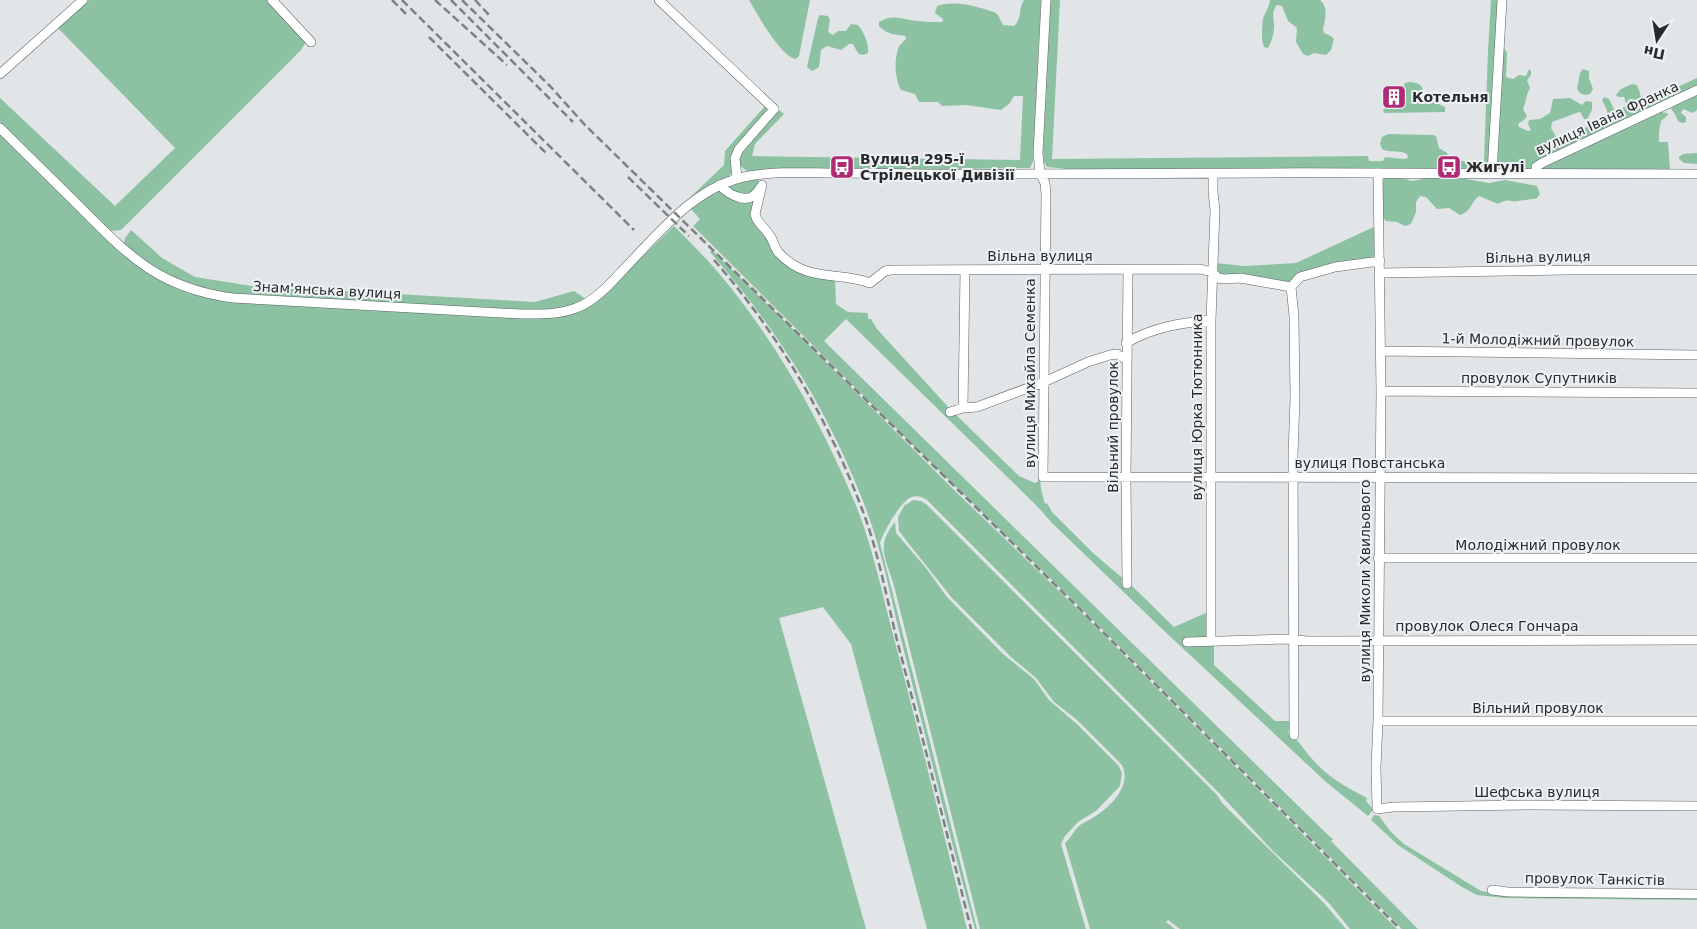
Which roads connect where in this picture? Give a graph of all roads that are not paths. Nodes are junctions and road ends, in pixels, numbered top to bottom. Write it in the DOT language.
graph roads {
  1 [pos="83,0"];
  2 [pos="272,0"];
  3 [pos="659,0"];
  4 [pos="1046,0"];
  5 [pos="1502,0"];
  6 [pos="311,42"];
  7 [pos="0,74"];
  8 [pos="1697,90"];
  9 [pos="0,128"];
  10 [pos="765,173"];
  11 [pos="1040,173"];
  12 [pos="1213,173"];
  13 [pos="1378,173"];
  14 [pos="1492,173"];
  15 [pos="1536,174"];
  16 [pos="1697,174"];
  17 [pos="737,178"];
  18 [pos="719,185"];
  19 [pos="762,185"];
  20 [pos="1380,261"];
  21 [pos="1044,269"];
  22 [pos="965,270"];
  23 [pos="1128,270"];
  24 [pos="1697,270"];
  25 [pos="1212,272"];
  26 [pos="1380,274"];
  27 [pos="1291,287"];
  28 [pos="1211,320"];
  29 [pos="1126,343"];
  30 [pos="1380,352"];
  31 [pos="1697,355"];
  32 [pos="1127,360"];
  33 [pos="1044,382"];
  34 [pos="1381,391"];
  35 [pos="1697,393"];
  36 [pos="963,408"];
  37 [pos="950,412"];
  38 [pos="1043,477"];
  39 [pos="1210,477"];
  40 [pos="1293,477"];
  41 [pos="1379,477"];
  42 [pos="1126,478"];
  43 [pos="1697,478"];
  44 [pos="1378,558"];
  45 [pos="1697,558"];
  46 [pos="1127,584"];
  47 [pos="1293,640"];
  48 [pos="1379,640"];
  49 [pos="1697,640"];
  50 [pos="1211,641"];
  51 [pos="1187,642"];
  52 [pos="1378,721"];
  53 [pos="1697,721"];
  54 [pos="1294,735"];
  55 [pos="1697,806"];
  56 [pos="1377,809"];
  57 [pos="1492,890"];
  58 [pos="1697,894"];
  1 -- 7 [label="street"];
  2 -- 6 [label="street"];
  3 -- 17 [label="street"];
  4 -- 11 [label="street, вулиця Михайла Семенка"];
  5 -- 14 [label="street"];
  8 -- 15 [label="street, вулиця Івана Франка"];
  9 -- 18 [label="street, Знам'янська вулиця"];
  10 -- 11 [label="street, Знам'янська вулиця"];
  10 -- 17 [label="street, Знам'янська вулиця"];
  10 -- 19 [label="street, Вільна вулиця"];
  11 -- 12 [label="street, Знам'янська вулиця"];
  11 -- 21 [label="street, вулиця Михайла Семенка"];
  12 -- 13 [label="street, Знам'янська вулиця"];
  12 -- 25 [label="street, вулиця Юрка Тютюнника"];
  13 -- 14 [label="street, Знам'янська вулиця"];
  13 -- 20 [label="street, вулиця Миколи Хвильового"];
  14 -- 15 [label="street, Знам'янська вулиця"];
  15 -- 16 [label="street, Знам'янська вулиця"];
  17 -- 18 [label="street, Знам'янська вулиця"];
  18 -- 19 [label="street"];
  19 -- 22 [label="street, Вільна вулиця"];
  20 -- 26 [label="street, вулиця Миколи Хвильового"];
  20 -- 27 [label="street"];
  21 -- 22 [label="street, Вільна вулиця"];
  21 -- 23 [label="street, Вільна вулиця"];
  21 -- 33 [label="street, вулиця Михайла Семенка"];
  22 -- 36 [label="street"];
  23 -- 25 [label="street, Вільна вулиця"];
  23 -- 29 [label="street, Вільний провулок"];
  24 -- 26 [label="street, Вільна вулиця"];
  25 -- 27 [label="street, Вільна вулиця"];
  25 -- 28 [label="street, вулиця Юрка Тютюнника"];
  26 -- 30 [label="street, вулиця Миколи Хвильового"];
  27 -- 40 [label="street"];
  28 -- 29 [label="street"];
  28 -- 39 [label="street, вулиця Юрка Тютюнника"];
  29 -- 32 [label="street, Вільний провулок"];
  30 -- 31 [label="street, 1-й Молодіжний провулок"];
  30 -- 34 [label="street, вулиця Миколи Хвильового"];
  32 -- 33 [label="street"];
  32 -- 42 [label="street, Вільний провулок"];
  33 -- 36 [label="street"];
  33 -- 38 [label="street, вулиця Михайла Семенка"];
  34 -- 35 [label="street, провулок Супутників"];
  34 -- 41 [label="street, вулиця Миколи Хвильового"];
  36 -- 37 [label="street"];
  38 -- 42 [label="street, вулиця Повстанська"];
  39 -- 40 [label="street, вулиця Повстанська"];
  39 -- 42 [label="street, вулиця Повстанська"];
  39 -- 50 [label="street, вулиця Юрка Тютюнника"];
  40 -- 41 [label="street, вулиця Повстанська"];
  40 -- 47 [label="street"];
  41 -- 43 [label="street, вулиця Повстанська"];
  41 -- 44 [label="street, вулиця Миколи Хвильового"];
  42 -- 46 [label="street, Вільний провулок"];
  44 -- 45 [label="street, Молодіжний провулок"];
  44 -- 48 [label="street, вулиця Миколи Хвильового"];
  47 -- 48 [label="street, провулок Олеся Гончара"];
  47 -- 50 [label="street, провулок Олеся Гончара"];
  47 -- 54 [label="street"];
  48 -- 49 [label="street, провулок Олеся Гончара"];
  48 -- 52 [label="street, вулиця Миколи Хвильового"];
  50 -- 51 [label="street, провулок Олеся Гончара"];
  52 -- 53 [label="street, Вільний провулок"];
  52 -- 56 [label="street, вулиця Миколи Хвильового"];
  55 -- 56 [label="street, Шефська вулиця"];
  57 -- 58 [label="street, провулок Танкістів"];
}
